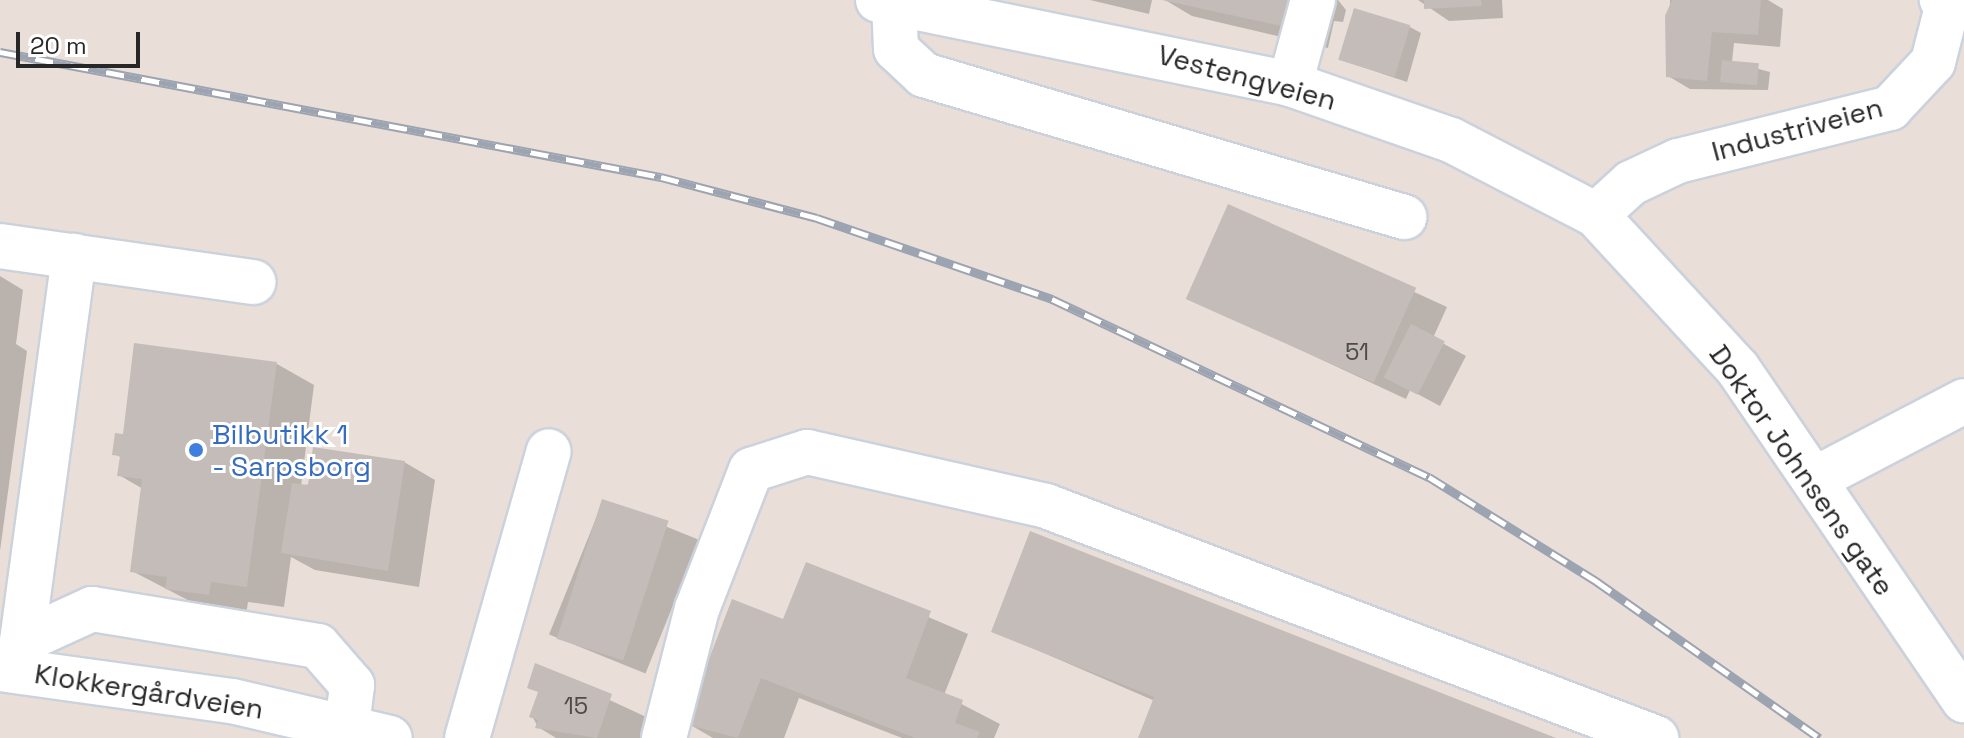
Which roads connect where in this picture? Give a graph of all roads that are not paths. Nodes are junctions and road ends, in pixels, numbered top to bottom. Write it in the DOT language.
graph roads {
  1 [pos="1313,0"];
  2 [pos="1942,0"];
  3 [pos="886,1"];
  4 [pos="1949,68"];
  5 [pos="1290,84"];
  6 [pos="1596,215"];
  7 [pos="1404,217"];
  8 [pos="0,246"];
  9 [pos="74,256"];
  10 [pos="253,282"];
  11 [pos="1964,401"];
  12 [pos="549,451"];
  13 [pos="1815,479"];
  14 [pos="13,660"];
  15 [pos="1964,700"];
  16 [pos="236,719"];
  17 [pos="347,727"];
  18 [pos="390,738"];
  19 [pos="467,738"];
  20 [pos="664,738"];
  21 [pos="1656,738"];
  1 -- 5 [label="street"];
  2 -- 4 [label="street, Industriveien"];
  3 -- 5 [label="street, Vestengveien"];
  3 -- 7 [label="street"];
  4 -- 6 [label="street, Industriveien"];
  5 -- 6 [label="street, Vestengveien"];
  6 -- 13 [label="street, Doktor Johnsens gate"];
  8 -- 9 [label="street"];
  9 -- 10 [label="street"];
  9 -- 14 [label="street"];
  11 -- 13 [label="street"];
  12 -- 19 [label="street"];
  13 -- 15 [label="street, Doktor Johnsens gate"];
  14 -- 16 [label="street, Klokkergårdveien"];
  14 -- 17 [label="street"];
  16 -- 17 [label="street, Klokkergårdveien"];
  17 -- 18 [label="street, Klokkergårdveien"];
  20 -- 21 [label="street"];
}
